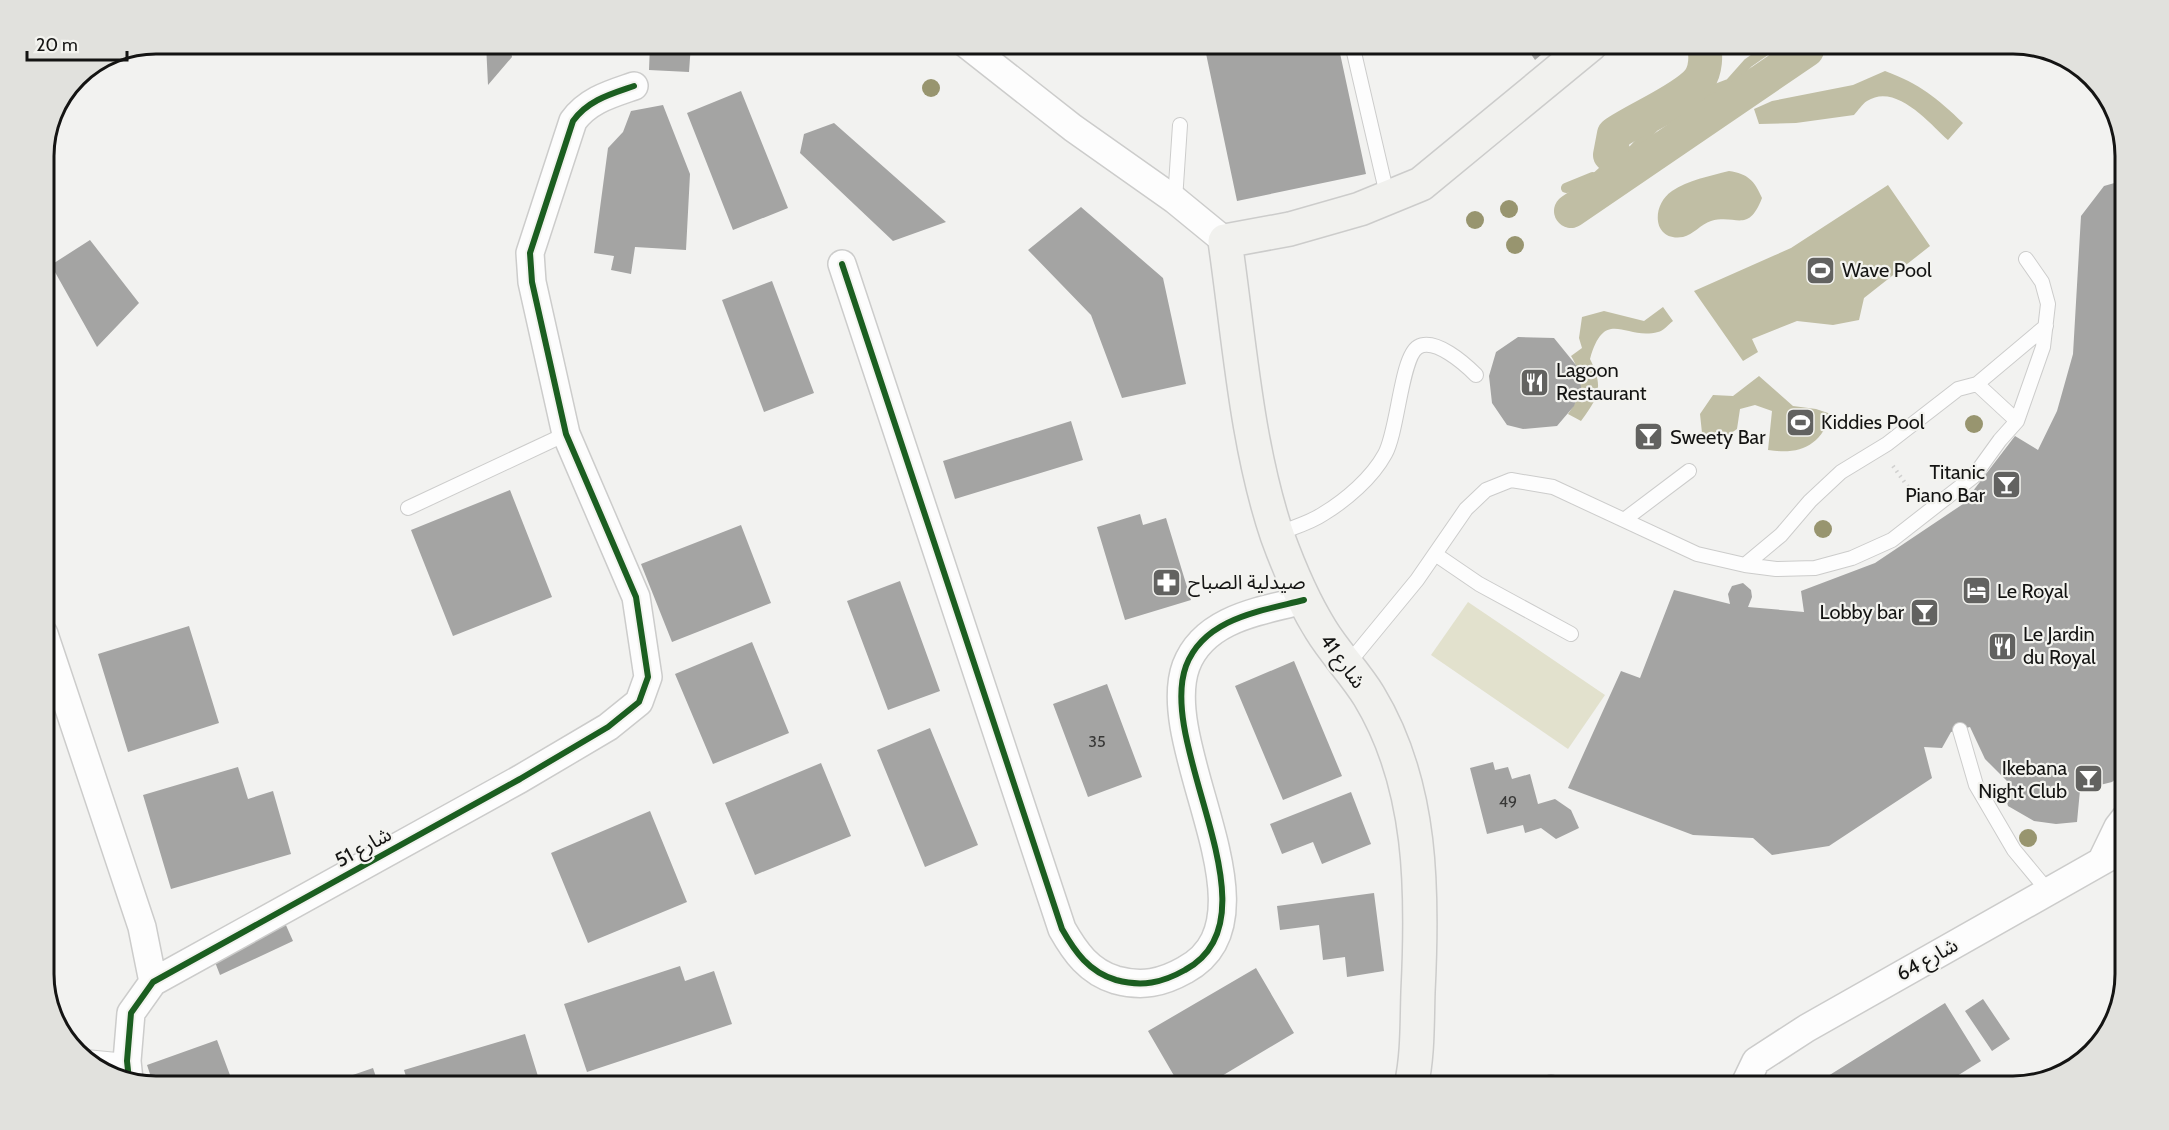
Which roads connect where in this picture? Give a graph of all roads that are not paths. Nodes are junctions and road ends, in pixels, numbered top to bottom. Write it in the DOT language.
graph roads {
  1 [pos="979,54"];
  2 [pos="1354,54"];
  3 [pos="1579,54"];
  4 [pos="634,86"];
  5 [pos="1180,125"];
  6 [pos="1175,200"];
  7 [pos="1388,200"];
  8 [pos="1225,241"];
  9 [pos="2026,259"];
  10 [pos="842,264"];
  11 [pos="2046,326"];
  12 [pos="1476,375"];
  13 [pos="1977,384"];
  14 [pos="2017,421"];
  15 [pos="566,434"];
  16 [pos="1689,471"];
  17 [pos="408,508"];
  18 [pos="1624,520"];
  19 [pos="1277,534"];
  20 [pos="1435,554"];
  21 [pos="1745,565"];
  22 [pos="1304,600"];
  23 [pos="1571,634"];
  24 [pos="54,664"];
  25 [pos="1347,665"];
  26 [pos="1960,730"];
  27 [pos="2114,854"];
  28 [pos="2048,891"];
  29 [pos="153,982"];
  30 [pos="128,1071"];
  31 [pos="1412,1076"];
  32 [pos="1749,1076"];
  1 -- 6 [label="street"];
  2 -- 7 [label="lane"];
  3 -- 7 [label="street"];
  4 -- 15 [label="street, شارع 51"];
  5 -- 6 [label="lane"];
  6 -- 8 [label="street"];
  7 -- 8 [label="street"];
  8 -- 19 [label="street, شارع 41"];
  9 -- 11 [label="lane"];
  10 -- 22 [label="street"];
  11 -- 13 [label="lane"];
  11 -- 14 [label="lane"];
  12 -- 19 [label="lane"];
  13 -- 14 [label="lane"];
  13 -- 21 [label="lane"];
  14 -- 21 [label="lane"];
  15 -- 17 [label="lane"];
  15 -- 29 [label="street, شارع 51"];
  16 -- 18 [label="lane"];
  18 -- 20 [label="lane"];
  18 -- 21 [label="lane"];
  19 -- 22 [label="street, شارع 41"];
  20 -- 23 [label="lane"];
  20 -- 25 [label="lane"];
  22 -- 25 [label="street, شارع 41"];
  24 -- 29 [label="street"];
  25 -- 31 [label="street, شارع 41"];
  26 -- 28 [label="lane"];
  27 -- 28 [label="street, شارع 64"];
  28 -- 32 [label="street, شارع 64"];
  29 -- 30 [label="street, شارع 51"];
}
